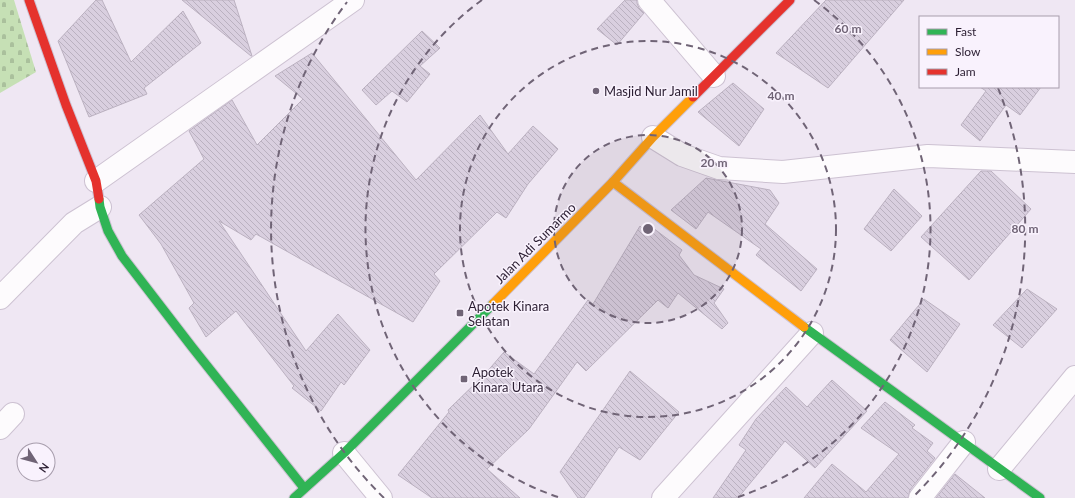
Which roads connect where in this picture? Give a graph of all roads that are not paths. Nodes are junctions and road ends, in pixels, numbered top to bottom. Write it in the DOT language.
graph roads {
  1 [pos="28,0"];
  2 [pos="353,0"];
  3 [pos="649,0"];
  4 [pos="790,0"];
  5 [pos="714,76"];
  6 [pos="653,137"];
  7 [pos="1075,162"];
  8 [pos="96,181"];
  9 [pos="613,182"];
  10 [pos="100,207"];
  11 [pos="0,298"];
  12 [pos="812,333"];
  13 [pos="1075,377"];
  14 [pos="964,442"];
  15 [pos="344,453"];
  16 [pos="999,469"];
  17 [pos="304,488"];
  18 [pos="294,498"];
  19 [pos="381,498"];
  20 [pos="663,498"];
  21 [pos="920,498"];
  22 [pos="1040,498"];
  1 -- 8 [label="street"];
  2 -- 8 [label="street"];
  3 -- 5 [label="street"];
  4 -- 5 [label="street, Jalan Adi Sumarmo"];
  5 -- 6 [label="street, Jalan Adi Sumarmo"];
  6 -- 7 [label="street"];
  6 -- 9 [label="street, Jalan Adi Sumarmo"];
  8 -- 10 [label="street"];
  9 -- 12 [label="street"];
  9 -- 15 [label="street, Jalan Adi Sumarmo"];
  10 -- 11 [label="street"];
  10 -- 17 [label="street"];
  12 -- 14 [label="street"];
  12 -- 20 [label="street"];
  13 -- 16 [label="street"];
  14 -- 16 [label="street"];
  14 -- 21 [label="street"];
  15 -- 17 [label="street, Jalan Adi Sumarmo"];
  15 -- 19 [label="street"];
  16 -- 22 [label="street"];
  17 -- 18 [label="street, Jalan Adi Sumarmo"];
}
